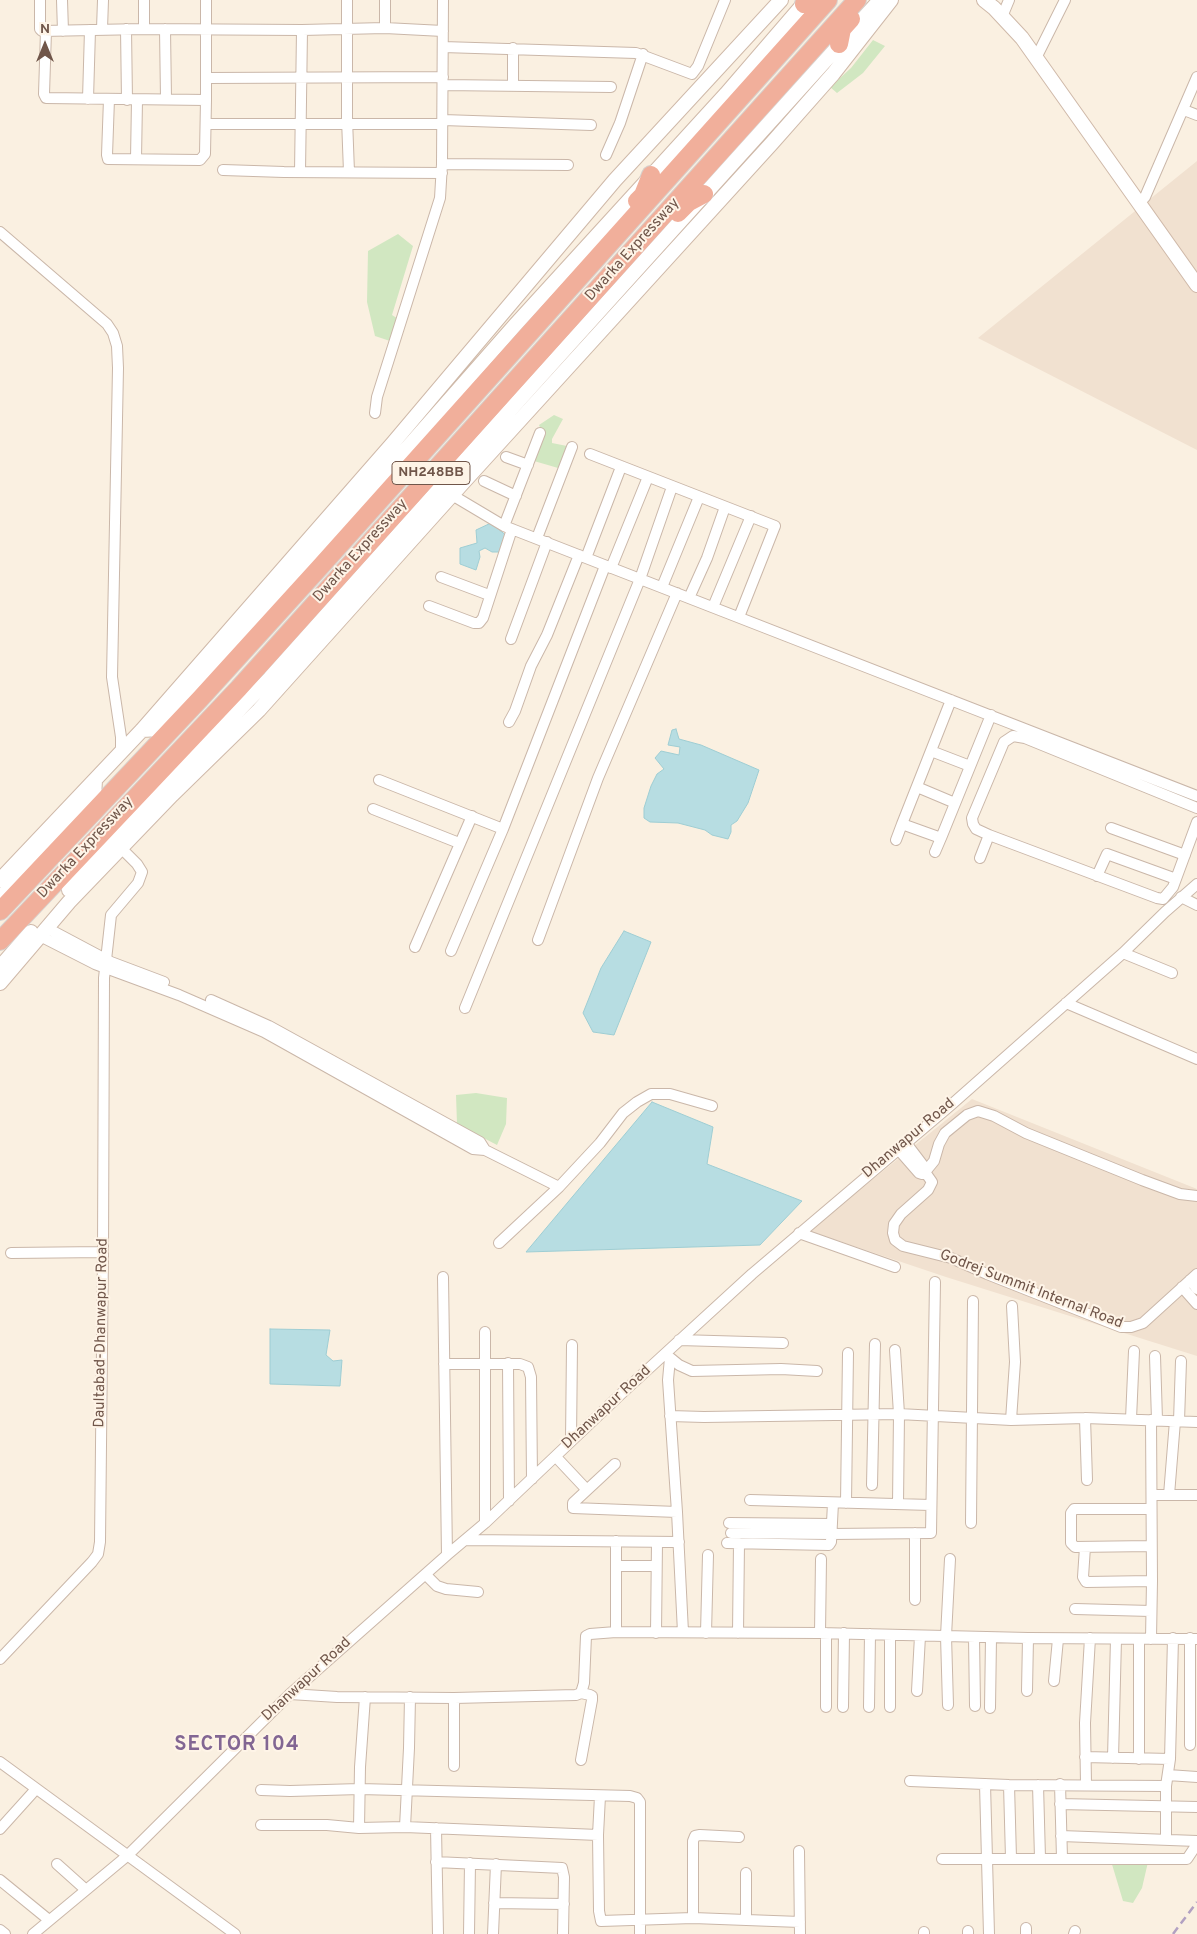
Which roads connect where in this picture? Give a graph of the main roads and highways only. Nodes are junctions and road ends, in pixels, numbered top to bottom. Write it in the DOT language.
graph roads {
  1 [pos="828,0"];
  2 [pos="857,0"];
  3 [pos="869,0"];
  4 [pos="840,44"];
  5 [pos="651,175"];
  6 [pos="704,194"];
  7 [pos="571,286"];
  8 [pos="585,303"];
  9 [pos="0,911"];
  10 [pos="0,941"];
  1 -- 7 [label="highway, Dwarka Expressway / NH248BB"];
  2 -- 8 [label="highway, Dwarka Expressway / NH248BB"];
  3 -- 4 [label="highway"];
  5 -- 7 [label="highway"];
  6 -- 8 [label="highway"];
  7 -- 9 [label="highway, Dwarka Expressway / NH248BB"];
  8 -- 10 [label="highway, Dwarka Expressway / NH248BB"];
}
